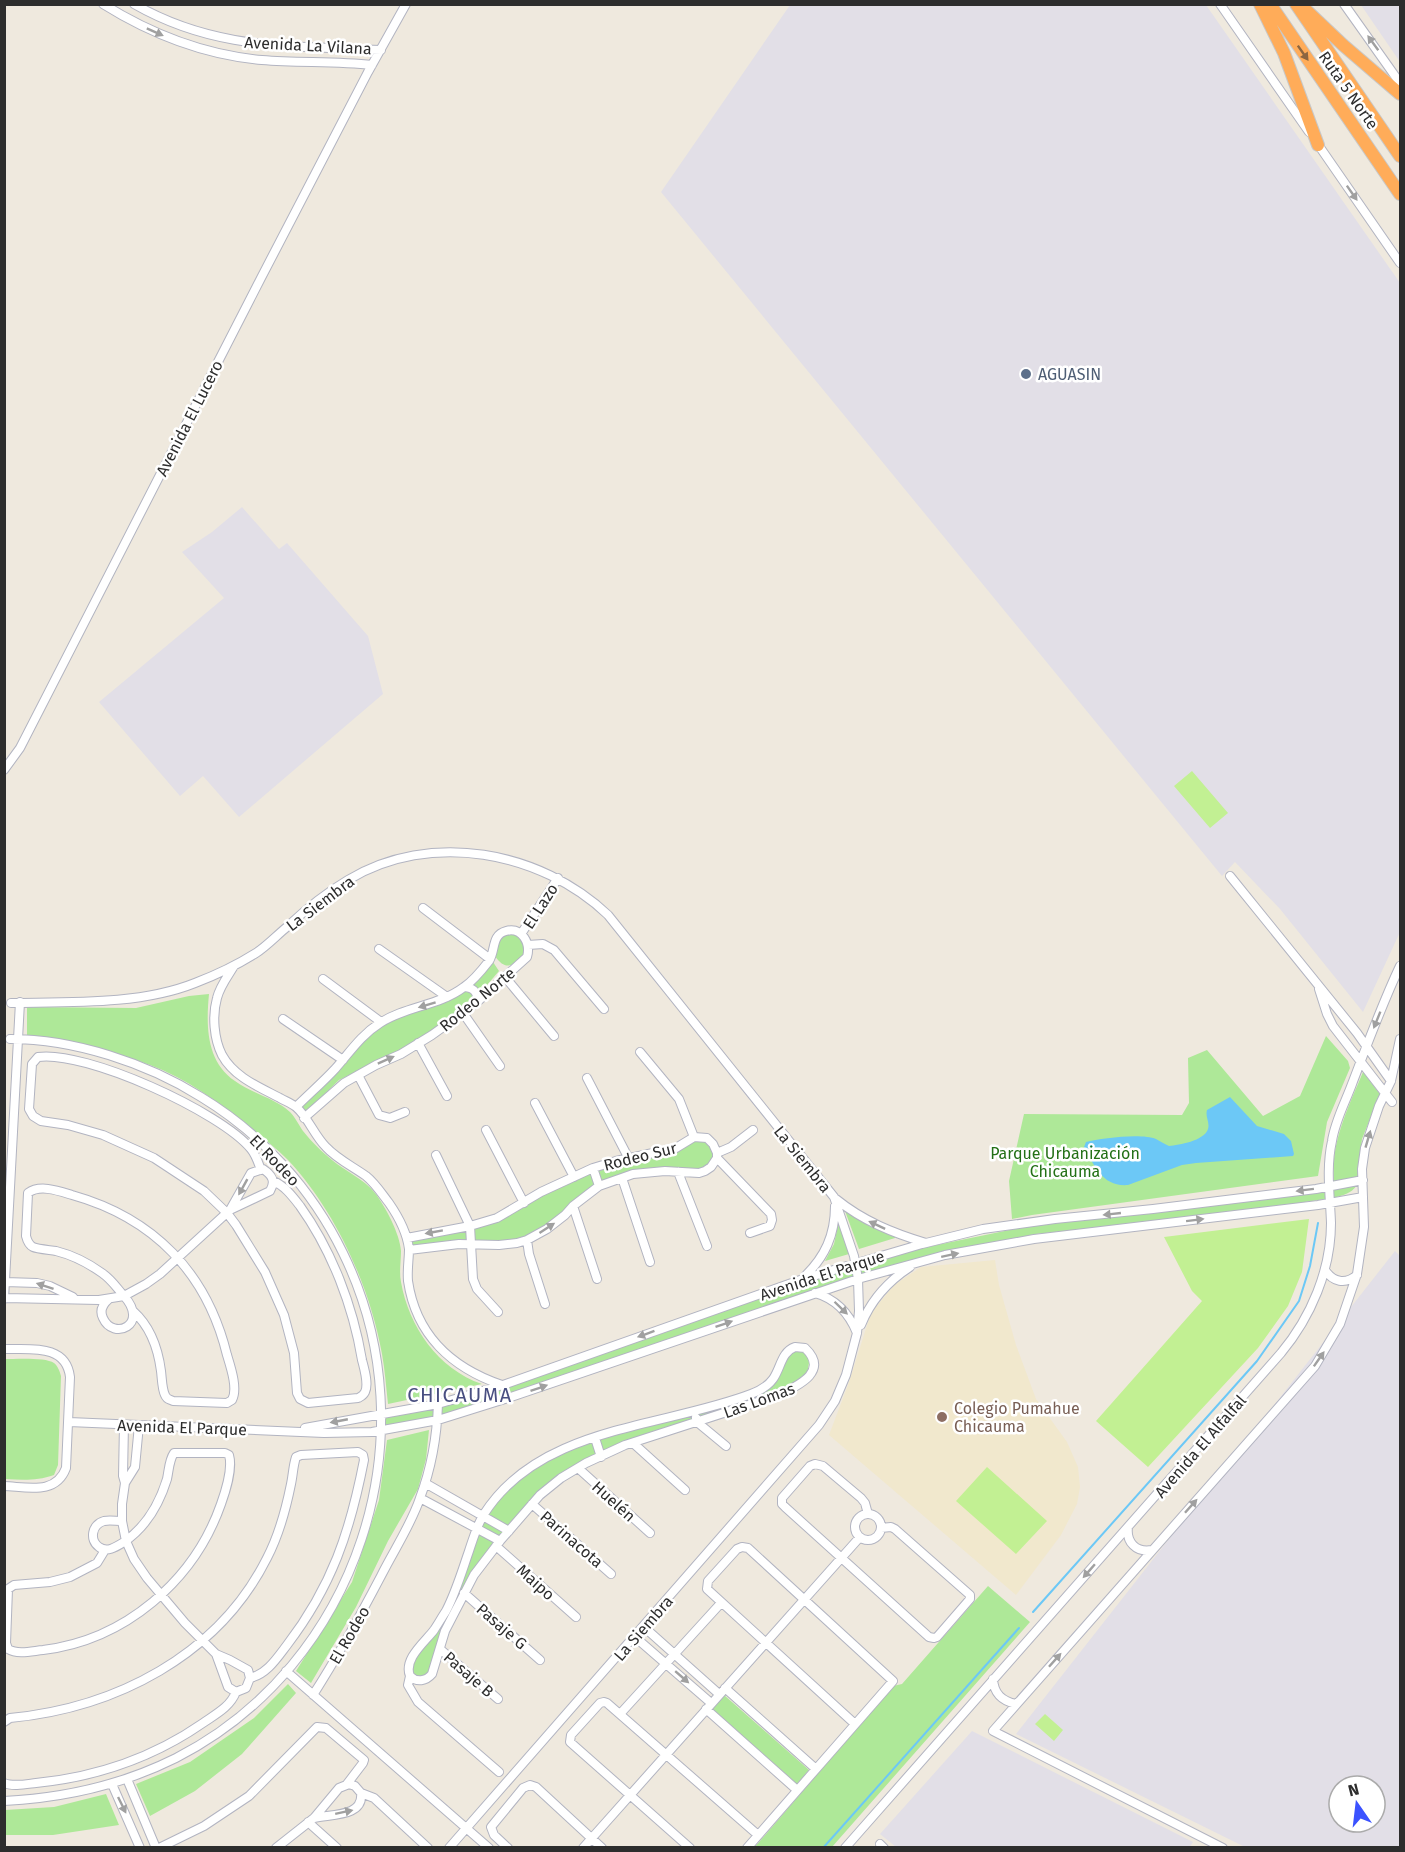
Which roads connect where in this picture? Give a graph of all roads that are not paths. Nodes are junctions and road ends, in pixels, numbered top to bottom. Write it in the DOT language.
graph roads {
  1 [pos="103,4"];
  2 [pos="134,4"];
  3 [pos="406,4"];
  4 [pos="1220,4"];
  5 [pos="1260,4"];
  6 [pos="1270,4"];
  7 [pos="1296,4"];
  8 [pos="1300,4"];
  9 [pos="1344,4"];
  10 [pos="381,50"];
  11 [pos="372,65"];
  12 [pos="1401,83"];
  13 [pos="1401,94"];
  14 [pos="1318,145"];
  15 [pos="1401,156"];
  16 [pos="1401,194"];
  17 [pos="1401,263"];
  18 [pos="4,770"];
  19 [pos="1230,876"];
  20 [pos="558,878"];
  21 [pos="423,908"];
  22 [pos="522,934"];
  23 [pos="528,945"];
  24 [pos="379,948"];
  25 [pos="490,960"];
  26 [pos="235,965"];
  27 [pos="1401,966"];
  28 [pos="505,977"];
  29 [pos="323,979"];
  30 [pos="1317,983"];
  31 [pos="465,987"];
  32 [pos="447,997"];
  33 [pos="476,1003"];
  34 [pos="604,1009"];
  35 [pos="463,1013"];
  36 [pos="283,1019"];
  37 [pos="381,1022"];
  38 [pos="554,1036"];
  39 [pos="14,1039"];
  40 [pos="1401,1039"];
  41 [pos="418,1043"];
  42 [pos="1367,1046"];
  43 [pos="640,1052"];
  44 [pos="342,1060"];
  45 [pos="1360,1062"];
  46 [pos="500,1066"];
  47 [pos="336,1068"];
  48 [pos="358,1075"];
  49 [pos="587,1078"];
  50 [pos="348,1081"];
  51 [pos="1391,1081"];
  52 [pos="1385,1092"];
  53 [pos="447,1096"];
  54 [pos="535,1102"];
  55 [pos="1392,1102"];
  56 [pos="296,1107"];
  57 [pos="405,1112"];
  58 [pos="304,1118"];
  59 [pos="486,1130"];
  60 [pos="753,1130"];
  61 [pos="694,1137"];
  62 [pos="436,1155"];
  63 [pos="717,1156"];
  64 [pos="629,1159"];
  65 [pos="593,1168"];
  66 [pos="261,1170"];
  67 [pos="678,1172"];
  68 [pos="574,1177"];
  69 [pos="622,1178"];
  70 [pos="1363,1180"];
  71 [pos="273,1181"];
  72 [pos="599,1186"];
  73 [pos="1328,1187"];
  74 [pos="834,1197"];
  75 [pos="1363,1197"];
  76 [pos="524,1203"];
  77 [pos="1330,1204"];
  78 [pos="573,1206"];
  79 [pos="1170,1207"];
  80 [pos="228,1211"];
  81 [pos="1034,1222"];
  82 [pos="1172,1223"];
  83 [pos="470,1226"];
  84 [pos="982,1229"];
  85 [pos="750,1233"];
  86 [pos="407,1238"];
  87 [pos="1034,1239"];
  88 [pos="527,1240"];
  89 [pos="927,1243"];
  90 [pos="472,1245"];
  91 [pos="707,1246"];
  92 [pos="984,1248"];
  93 [pos="409,1250"];
  94 [pos="177,1258"];
  95 [pos="650,1262"];
  96 [pos="917,1262"];
  97 [pos="855,1263"];
  98 [pos="1324,1270"];
  99 [pos="1357,1274"];
  100 [pos="597,1279"];
  101 [pos="803,1279"];
  102 [pos="858,1279"];
  103 [pos="5,1282"];
  104 [pos="815,1293"];
  105 [pos="124,1296"];
  106 [pos="4,1298"];
  107 [pos="110,1299"];
  108 [pos="82,1300"];
  109 [pos="545,1304"];
  110 [pos="133,1311"];
  111 [pos="498,1312"];
  112 [pos="857,1334"];
  113 [pos="4,1349"];
  114 [pos="503,1385"];
  115 [pos="438,1404"];
  116 [pos="693,1412"];
  117 [pos="382,1414"];
  118 [pos="438,1420"];
  119 [pos="69,1422"];
  120 [pos="697,1422"];
  121 [pos="124,1424"];
  122 [pos="139,1425"];
  123 [pos="296,1430"];
  124 [pos="382,1430"];
  125 [pos="595,1438"];
  126 [pos="633,1443"];
  127 [pos="726,1446"];
  128 [pos="601,1457"];
  129 [pos="578,1468"];
  130 [pos="125,1483"];
  131 [pos="425,1483"];
  132 [pos="4,1486"];
  133 [pos="685,1491"];
  134 [pos="420,1498"];
  135 [pos="532,1504"];
  136 [pos="868,1514"];
  137 [pos="482,1516"];
  138 [pos="122,1521"];
  139 [pos="1128,1527"];
  140 [pos="477,1528"];
  141 [pos="881,1528"];
  142 [pos="509,1531"];
  143 [pos="650,1533"];
  144 [pos="860,1537"];
  145 [pos="126,1541"];
  146 [pos="498,1543"];
  147 [pos="105,1550"];
  148 [pos="1152,1550"];
  149 [pos="841,1557"];
  150 [pos="611,1574"];
  151 [pos="464,1593"];
  152 [pos="161,1595"];
  153 [pos="804,1599"];
  154 [pos="721,1603"];
  155 [pos="450,1611"];
  156 [pos="576,1617"];
  157 [pos="644,1627"];
  158 [pos="635,1637"];
  159 [pos="202,1641"];
  160 [pos="765,1643"];
  161 [pos="440,1649"];
  162 [pos="216,1654"];
  163 [pos="674,1654"];
  164 [pos="540,1660"];
  165 [pos="666,1663"];
  166 [pos="286,1671"];
  167 [pos="410,1676"];
  168 [pos="250,1678"];
  169 [pos="993,1679"];
  170 [pos="722,1691"];
  171 [pos="236,1692"];
  172 [pos="313,1695"];
  173 [pos="498,1700"];
  174 [pos="1016,1704"];
  175 [pos="709,1706"];
  176 [pos="620,1714"];
  177 [pos="4,1722"];
  178 [pos="855,1724"];
  179 [pos="666,1754"];
  180 [pos="816,1769"];
  181 [pos="499,1772"];
  182 [pos="127,1779"];
  183 [pos="4,1783"];
  184 [pos="112,1784"];
  185 [pos="346,1784"];
  186 [pos="797,1790"];
  187 [pos="361,1793"];
  188 [pos="630,1795"];
  189 [pos="4,1801"];
  190 [pos="311,1820"];
  191 [pos="467,1828"];
  192 [pos="758,1835"];
  193 [pos="591,1838"];
  194 [pos="1209,1845"];
  195 [pos="140,1848"];
  196 [pos="158,1848"];
  197 [pos="276,1848"];
  198 [pos="337,1848"];
  199 [pos="428,1848"];
  200 [pos="449,1848"];
  201 [pos="489,1848"];
  202 [pos="508,1848"];
  203 [pos="583,1848"];
  204 [pos="602,1848"];
  205 [pos="690,1848"];
  206 [pos="747,1848"];
  207 [pos="845,1848"];
  208 [pos="1223,1848"];
  1 -- 11 [label="street, Avenida La Vilana, one-way"];
  2 -- 10 [label="street, Avenida La Vilana"];
  3 -- 10 [label="street, Avenida El Lucero"];
  4 -- 14 [label="street"];
  5 -- 14 [label="highway"];
  6 -- 16 [label="highway, Ruta 5 Norte, one-way"];
  7 -- 15 [label="highway, Ruta 5 Norte"];
  8 -- 13 [label="highway"];
  12 -- 9 [label="street, one-way"];
  10 -- 11 [label="street, Avenida El Lucero"];
  11 -- 18 [label="street, Avenida El Lucero"];
  14 -- 17 [label="street, one-way"];
  19 -- 30 [label="street"];
  20 -- 22 [label="street, El Lazo"];
  20 -- 26 [label="street, La Siembra"];
  20 -- 74 [label="street, La Siembra"];
  21 -- 25 [label="street"];
  22 -- 23 [label="street"];
  22 -- 25 [label="street, Rodeo Norte"];
  23 -- 28 [label="street, Rodeo Norte"];
  23 -- 34 [label="street"];
  24 -- 32 [label="street"];
  25 -- 31 [label="street, Rodeo Norte"];
  26 -- 39 [label="street, La Siembra"];
  26 -- 56 [label="street"];
  27 -- 42 [label="street, Avenida El Alfalfal, one-way"];
  28 -- 33 [label="street, Rodeo Norte"];
  28 -- 38 [label="street"];
  29 -- 37 [label="street"];
  30 -- 42 [label="street"];
  30 -- 45 [label="street"];
  31 -- 32 [label="street, Rodeo Norte"];
  31 -- 33 [label="street"];
  32 -- 37 [label="street, Rodeo Norte, one-way"];
  33 -- 35 [label="street, Rodeo Norte"];
  35 -- 41 [label="street, Rodeo Norte"];
  35 -- 46 [label="street"];
  36 -- 44 [label="street"];
  37 -- 44 [label="street, Rodeo Norte"];
  39 -- 103 [label="street"];
  39 -- 117 [label="street, El Rodeo"];
  40 -- 51 [label="street, Avenida El Alfalfal"];
  48 -- 41 [label="street, Rodeo Norte, one-way"];
  41 -- 53 [label="street"];
  42 -- 45 [label="street, Avenida El Alfalfal"];
  42 -- 51 [label="street"];
  43 -- 61 [label="street"];
  44 -- 47 [label="street, Rodeo Norte"];
  45 -- 52 [label="street"];
  45 -- 73 [label="street, Avenida El Alfalfal"];
  47 -- 50 [label="street"];
  47 -- 56 [label="street, Rodeo Norte"];
  48 -- 50 [label="street, Rodeo Norte"];
  48 -- 57 [label="street"];
  49 -- 64 [label="street"];
  50 -- 58 [label="street, Rodeo Norte"];
  51 -- 52 [label="street, Avenida El Alfalfal"];
  52 -- 55 [label="street"];
  70 -- 52 [label="street, Avenida El Alfalfal, one-way"];
  54 -- 68 [label="street"];
  56 -- 58 [label="street"];
  58 -- 86 [label="street"];
  59 -- 76 [label="street"];
  60 -- 63 [label="street"];
  61 -- 63 [label="street, Rodeo Sur"];
  61 -- 64 [label="street, Rodeo Sur"];
  62 -- 83 [label="street"];
  63 -- 67 [label="street, Rodeo Sur"];
  63 -- 85 [label="street"];
  64 -- 65 [label="street, Rodeo Sur"];
  65 -- 68 [label="street, Rodeo Sur"];
  65 -- 72 [label="street"];
  66 -- 71 [label="street"];
  66 -- 80 [label="street, one-way"];
  66 -- 80 [label="street"];
  67 -- 69 [label="street, Rodeo Sur"];
  67 -- 91 [label="street"];
  68 -- 76 [label="street, Rodeo Sur"];
  69 -- 72 [label="street, Rodeo Sur"];
  69 -- 95 [label="street"];
  70 -- 73 [label="street, Avenida El Parque"];
  70 -- 75 [label="street, Avenida El Alfalfal"];
  71 -- 80 [label="street"];
  71 -- 80 [label="street"];
  72 -- 78 [label="street, Rodeo Sur"];
  73 -- 77 [label="street, Avenida El Alfalfal"];
  73 -- 79 [label="street, Avenida El Parque, one-way"];
  89 -- 74 [label="street, one-way"];
  74 -- 97 [label="street, La Siembra"];
  74 -- 101 [label="street"];
  75 -- 77 [label="street, Avenida El Parque"];
  75 -- 99 [label="street, Avenida El Alfalfal"];
  76 -- 83 [label="street, Rodeo Sur"];
  82 -- 77 [label="street, Avenida El Parque, one-way"];
  77 -- 98 [label="street, Avenida El Alfalfal"];
  88 -- 78 [label="street, Rodeo Sur, one-way"];
  78 -- 100 [label="street"];
  79 -- 81 [label="street, Avenida El Parque, one-way"];
  79 -- 82 [label="street"];
  80 -- 94 [label="street"];
  81 -- 84 [label="street, Avenida El Parque"];
  81 -- 87 [label="street"];
  82 -- 87 [label="street, Avenida El Parque"];
  83 -- 86 [label="street, Rodeo Sur, one-way"];
  83 -- 90 [label="street"];
  84 -- 89 [label="street, Avenida El Parque"];
  84 -- 92 [label="street"];
  86 -- 93 [label="street"];
  87 -- 92 [label="street, Avenida El Parque"];
  88 -- 90 [label="street, Rodeo Sur"];
  88 -- 109 [label="street"];
  89 -- 97 [label="street, Avenida El Parque"];
  90 -- 93 [label="street, Rodeo Sur"];
  90 -- 111 [label="street"];
  96 -- 92 [label="street, Avenida El Parque, one-way"];
  93 -- 114 [label="street"];
  94 -- 105 [label="street"];
  94 -- 105 [label="street"];
  94 -- 110 [label="street"];
  96 -- 102 [label="street, Avenida El Parque"];
  96 -- 112 [label="street"];
  97 -- 101 [label="street, Avenida El Parque"];
  97 -- 102 [label="street, La Siembra"];
  98 -- 99 [label="street"];
  98 -- 139 [label="street, Avenida El Alfalfal"];
  148 -- 99 [label="street, Avenida El Alfalfal, one-way"];
  101 -- 114 [label="street, Avenida El Parque, one-way"];
  102 -- 104 [label="street, Avenida El Parque"];
  102 -- 112 [label="street, La Siembra"];
  103 -- 106 [label="street"];
  108 -- 103 [label="street, one-way"];
  104 -- 112 [label="street, one-way"];
  118 -- 104 [label="street, Avenida El Parque, one-way"];
  105 -- 107 [label="street"];
  105 -- 110 [label="street"];
  106 -- 108 [label="street"];
  107 -- 108 [label="street"];
  107 -- 110 [label="street"];
  112 -- 157 [label="street, La Siembra"];
  113 -- 119 [label="street"];
  114 -- 115 [label="street, Avenida El Parque"];
  115 -- 117 [label="street, Avenida El Parque"];
  115 -- 118 [label="street, El Rodeo"];
  116 -- 120 [label="street"];
  116 -- 120 [label="street, Las Lomas"];
  116 -- 125 [label="street, Las Lomas"];
  117 -- 123 [label="street, Avenida El Parque, one-way"];
  117 -- 124 [label="street, El Rodeo"];
  118 -- 124 [label="street, Avenida El Parque"];
  118 -- 131 [label="street, El Rodeo"];
  119 -- 121 [label="street, Avenida El Parque"];
  119 -- 132 [label="street"];
  120 -- 126 [label="street, Las Lomas"];
  120 -- 127 [label="street"];
  121 -- 122 [label="street, Avenida El Parque"];
  121 -- 130 [label="street"];
  122 -- 123 [label="street, Avenida El Parque"];
  122 -- 130 [label="street"];
  123 -- 124 [label="street, Avenida El Parque"];
  124 -- 166 [label="street, El Rodeo"];
  125 -- 128 [label="street"];
  125 -- 137 [label="street, Las Lomas"];
  126 -- 128 [label="street, Las Lomas"];
  126 -- 133 [label="street"];
  128 -- 129 [label="street, Las Lomas"];
  129 -- 135 [label="street, Las Lomas"];
  129 -- 143 [label="street, Huelén"];
  130 -- 138 [label="street"];
  131 -- 134 [label="street, El Rodeo"];
  131 -- 137 [label="street"];
  134 -- 140 [label="street"];
  134 -- 172 [label="street, El Rodeo"];
  135 -- 142 [label="street, Las Lomas"];
  135 -- 150 [label="street, Parinacota"];
  136 -- 141 [label="street"];
  136 -- 144 [label="street"];
  136 -- 149 [label="street"];
  137 -- 140 [label="street, Las Lomas"];
  137 -- 142 [label="street"];
  138 -- 145 [label="street"];
  138 -- 147 [label="street"];
  139 -- 148 [label="street"];
  139 -- 169 [label="street, Avenida El Alfalfal, one-way"];
  140 -- 146 [label="street"];
  140 -- 155 [label="street, Las Lomas"];
  141 -- 144 [label="street"];
  141 -- 149 [label="street"];
  142 -- 146 [label="street, Las Lomas"];
  144 -- 149 [label="street"];
  145 -- 147 [label="street"];
  145 -- 152 [label="street"];
  145 -- 152 [label="street"];
  146 -- 151 [label="street, Las Lomas"];
  146 -- 156 [label="street, Maipo"];
  147 -- 152 [label="street"];
  174 -- 148 [label="street, Avenida El Alfalfal, one-way"];
  149 -- 153 [label="street"];
  151 -- 155 [label="street, Las Lomas"];
  151 -- 164 [label="street, Pasaje G"];
  152 -- 159 [label="street"];
  153 -- 154 [label="street"];
  153 -- 160 [label="street"];
  153 -- 178 [label="street"];
  154 -- 160 [label="street"];
  154 -- 163 [label="street"];
  155 -- 161 [label="street, Las Lomas"];
  155 -- 167 [label="street, Las Lomas"];
  157 -- 158 [label="street, La Siembra"];
  157 -- 163 [label="street"];
  158 -- 165 [label="street"];
  158 -- 191 [label="street, La Siembra"];
  159 -- 162 [label="street"];
  159 -- 168 [label="street"];
  159 -- 177 [label="street"];
  160 -- 170 [label="street"];
  160 -- 178 [label="street"];
  161 -- 167 [label="street, Las Lomas"];
  161 -- 173 [label="street, Pasaje B"];
  162 -- 168 [label="street"];
  162 -- 171 [label="street"];
  163 -- 165 [label="street"];
  163 -- 170 [label="street"];
  165 -- 175 [label="street, one-way"];
  165 -- 176 [label="street"];
  166 -- 172 [label="street"];
  166 -- 182 [label="street, El Rodeo"];
  167 -- 181 [label="street"];
  168 -- 171 [label="street"];
  169 -- 174 [label="street"];
  169 -- 207 [label="street, Avenida El Alfalfal"];
  170 -- 175 [label="street"];
  170 -- 180 [label="street"];
  171 -- 183 [label="street"];
  172 -- 191 [label="street"];
  174 -- 194 [label="street, Avenida El Alfalfal"];
  175 -- 179 [label="street"];
  175 -- 186 [label="street"];
  176 -- 179 [label="street"];
  176 -- 188 [label="street"];
  178 -- 180 [label="street"];
  179 -- 188 [label="street"];
  179 -- 192 [label="street"];
  180 -- 186 [label="street"];
  182 -- 184 [label="street, El Rodeo"];
  182 -- 196 [label="street"];
  184 -- 189 [label="street, El Rodeo"];
  184 -- 195 [label="street, one-way"];
  185 -- 187 [label="street"];
  185 -- 190 [label="street"];
  185 -- 196 [label="street"];
  186 -- 192 [label="street"];
  190 -- 187 [label="street, one-way"];
  187 -- 199 [label="street"];
  188 -- 193 [label="street"];
  188 -- 205 [label="street"];
  190 -- 197 [label="street"];
  190 -- 198 [label="street"];
  191 -- 200 [label="street, La Siembra"];
  191 -- 201 [label="street"];
  192 -- 206 [label="street"];
  193 -- 202 [label="street"];
  193 -- 203 [label="street"];
  193 -- 204 [label="street"];
  194 -- 208 [label="street"];
}
